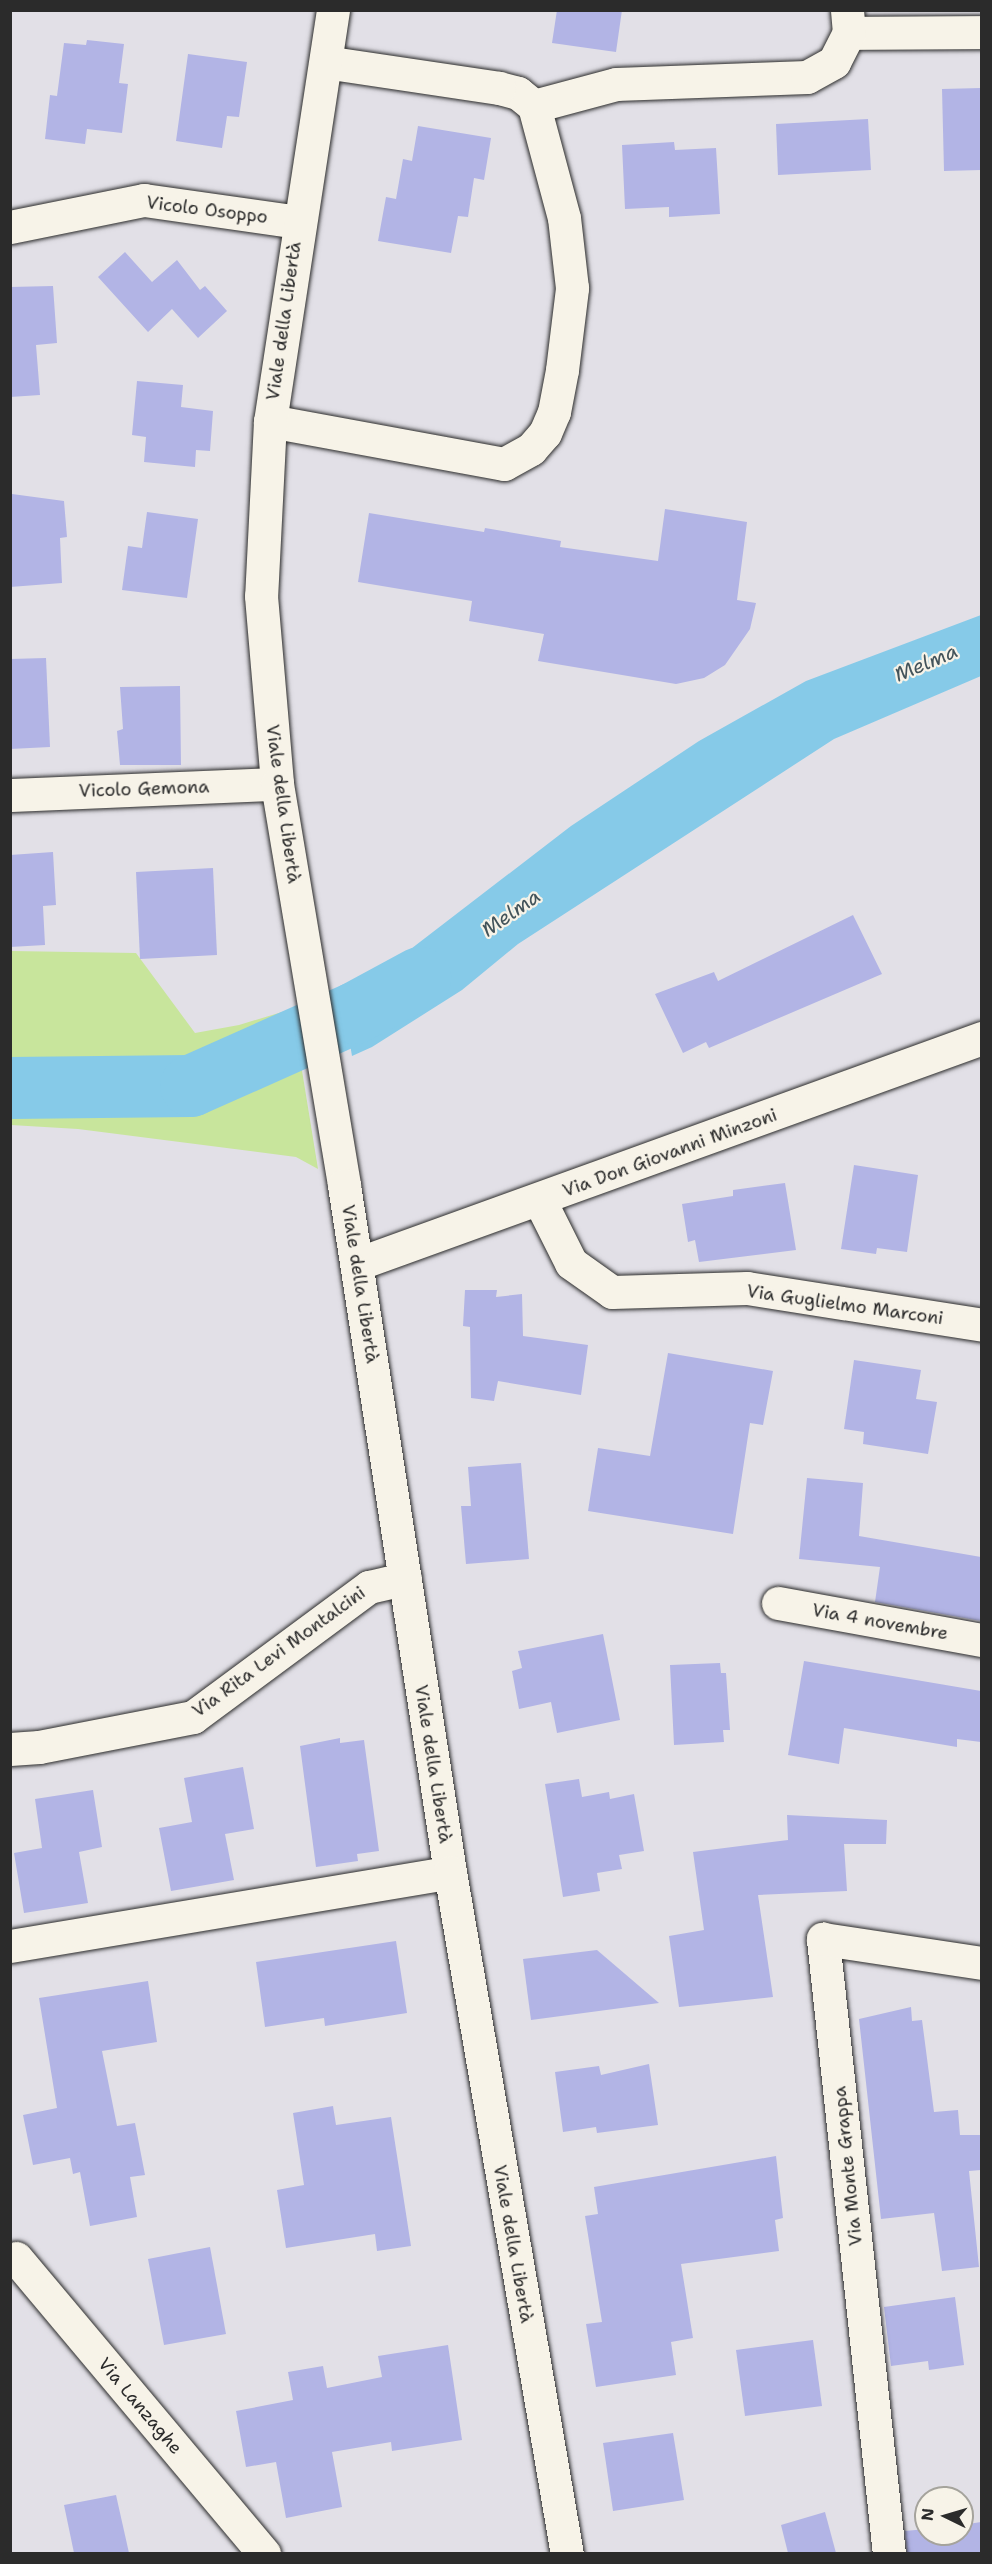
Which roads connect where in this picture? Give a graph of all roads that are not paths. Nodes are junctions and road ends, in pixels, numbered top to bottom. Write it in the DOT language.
graph roads {
  1 [pos="333,10"];
  2 [pos="848,22"];
  3 [pos="981,32"];
  4 [pos="326,62"];
  5 [pos="534,106"];
  6 [pos="299,222"];
  7 [pos="10,227"];
  8 [pos="270,421"];
  9 [pos="277,784"];
  10 [pos="10,795"];
  11 [pos="981,1038"];
  12 [pos="540,1201"];
  13 [pos="357,1264"];
  14 [pos="981,1325"];
  15 [pos="405,1579"];
  16 [pos="778,1603"];
  17 [pos="981,1640"];
  18 [pos="10,1749"];
  19 [pos="450,1872"];
  20 [pos="10,1946"];
  21 [pos="981,1963"];
  22 [pos="16,2258"];
  23 [pos="264,2553"];
  24 [pos="567,2553"];
  25 [pos="889,2553"];
  1 -- 4 [label="street, Viale della Libertà"];
  2 -- 3 [label="street"];
  2 -- 5 [label="street"];
  4 -- 5 [label="street"];
  4 -- 6 [label="street, Viale della Libertà"];
  5 -- 8 [label="street"];
  6 -- 7 [label="street, Vicolo Osoppo"];
  6 -- 8 [label="street, Viale della Libertà"];
  8 -- 9 [label="street, Viale della Libertà"];
  9 -- 10 [label="street, Vicolo Gemona"];
  9 -- 13 [label="street, Viale della Libertà"];
  11 -- 12 [label="street, Via Don Giovanni Minzoni"];
  12 -- 13 [label="street, Via Don Giovanni Minzoni"];
  12 -- 14 [label="street, Via Guglielmo Marconi"];
  13 -- 15 [label="street, Viale della Libertà"];
  15 -- 18 [label="street, Via Rita Levi Montalcini"];
  15 -- 19 [label="street, Viale della Libertà"];
  16 -- 17 [label="street, Via 4 novembre"];
  19 -- 20 [label="street"];
  19 -- 24 [label="street, Viale della Libertà"];
  21 -- 25 [label="street, Via Monte Grappa"];
  22 -- 23 [label="street, Via Lanzaghe"];
}
